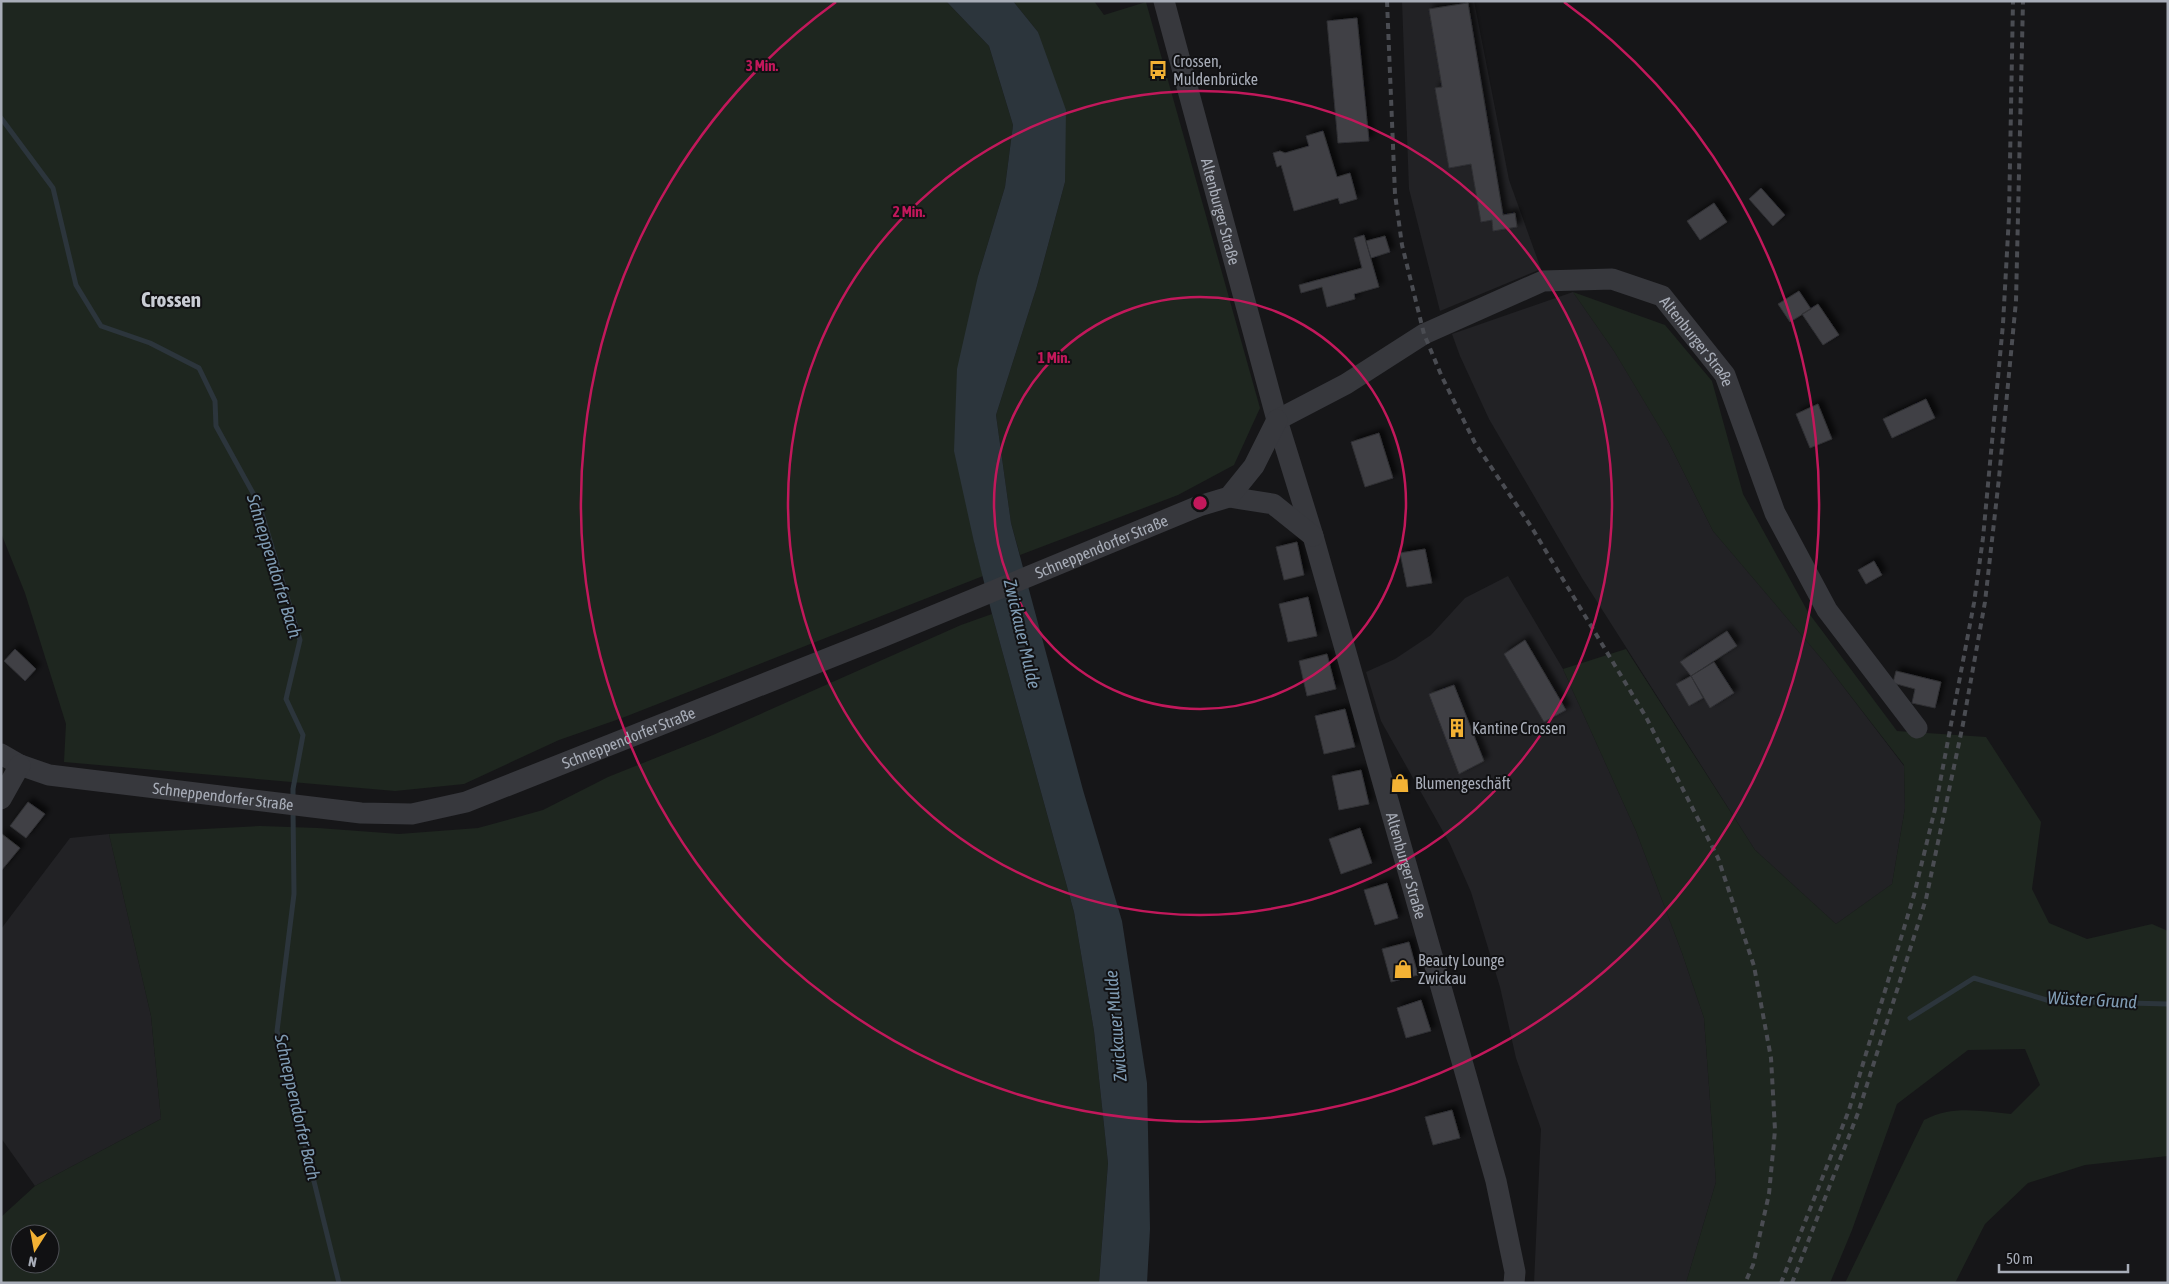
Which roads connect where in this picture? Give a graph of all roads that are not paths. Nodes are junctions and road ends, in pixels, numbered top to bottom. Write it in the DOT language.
graph roads {
  1 [pos="1164,1"];
  2 [pos="1277,420"];
  3 [pos="1230,497"];
  4 [pos="1313,536"];
  5 [pos="1918,728"];
  6 [pos="1,754"];
  7 [pos="20,765"];
  8 [pos="1,799"];
  9 [pos="1514,1283"];
  1 -- 2 [label="street, Altenburger Straße"];
  2 -- 3 [label="street"];
  2 -- 4 [label="street, Altenburger Straße"];
  2 -- 5 [label="street, Altenburger Straße"];
  3 -- 4 [label="street, Schneppendorfer Straße"];
  3 -- 7 [label="street, Schneppendorfer Straße"];
  4 -- 9 [label="street, Altenburger Straße"];
  6 -- 7 [label="street, Schneppendorfer Straße"];
  7 -- 8 [label="street"];
}
